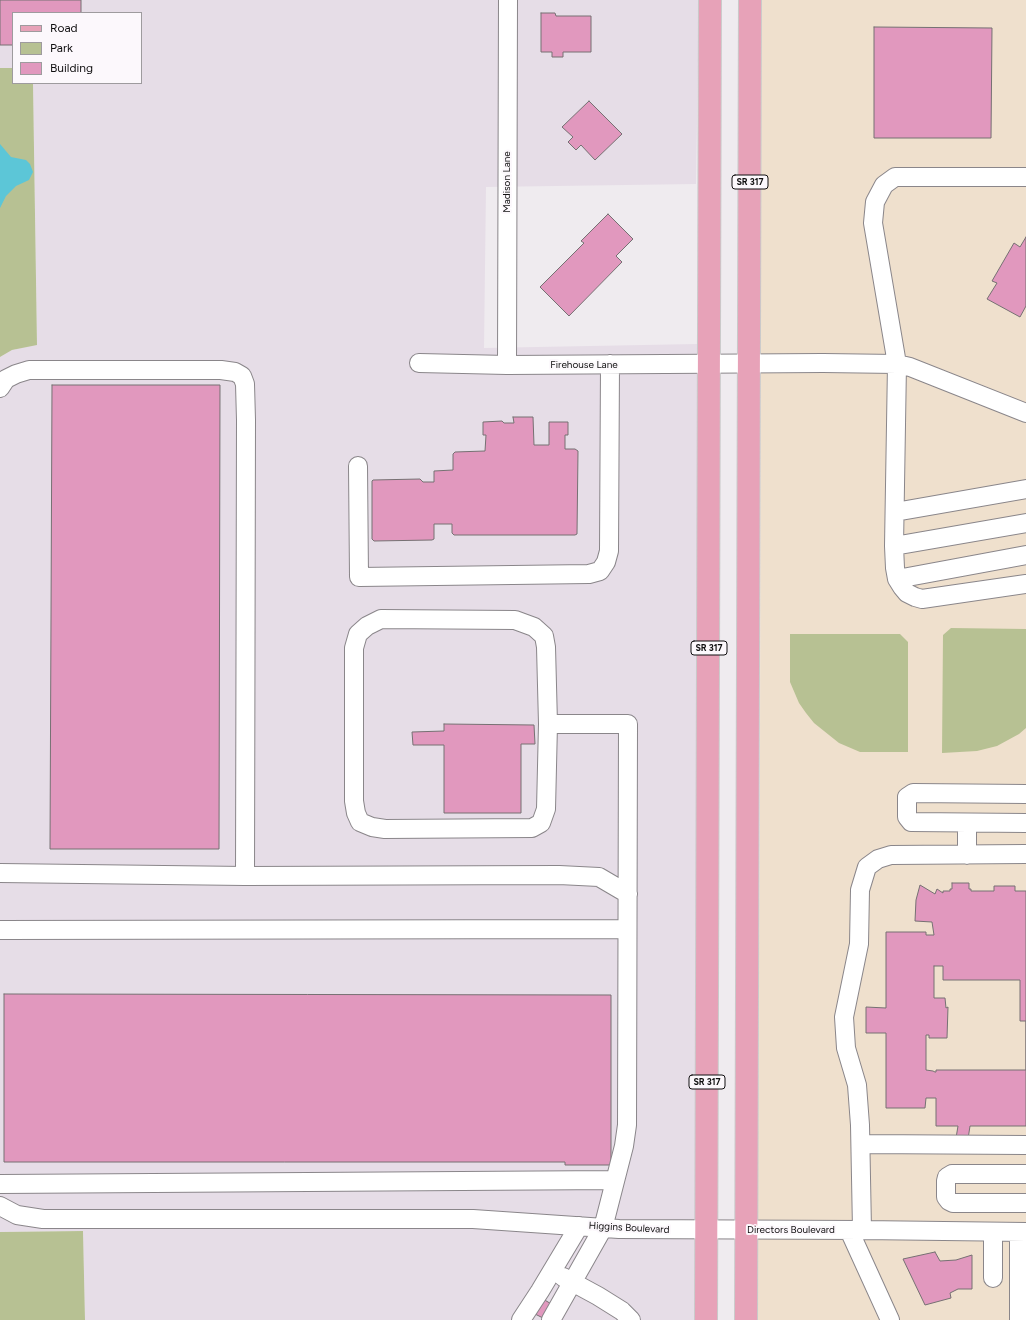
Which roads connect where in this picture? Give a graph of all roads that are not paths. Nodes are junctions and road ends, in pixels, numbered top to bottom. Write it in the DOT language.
graph roads {
  1 [pos="508,0"];
  2 [pos="710,0"];
  3 [pos="750,0"];
  4 [pos="1026,177"];
  5 [pos="419,364"];
  6 [pos="610,364"];
  7 [pos="710,364"];
  8 [pos="749,364"];
  9 [pos="897,364"];
  10 [pos="507,365"];
  11 [pos="0,388"];
  12 [pos="1026,413"];
  13 [pos="358,466"];
  14 [pos="1026,489"];
  15 [pos="895,512"];
  16 [pos="1026,523"];
  17 [pos="894,546"];
  18 [pos="1026,555"];
  19 [pos="897,579"];
  20 [pos="1026,584"];
  21 [pos="548,724"];
  22 [pos="1026,794"];
  23 [pos="967,823"];
  24 [pos="1026,823"];
  25 [pos="1026,854"];
  26 [pos="967,855"];
  27 [pos="0,873"];
  28 [pos="245,876"];
  29 [pos="628,894"];
  30 [pos="627,929"];
  31 [pos="0,930"];
  32 [pos="861,1144"];
  33 [pos="1026,1144"];
  34 [pos="1026,1174"];
  35 [pos="615,1180"];
  36 [pos="0,1184"];
  37 [pos="1026,1203"];
  38 [pos="0,1206"];
  39 [pos="579,1226"];
  40 [pos="604,1228"];
  41 [pos="855,1230"];
  42 [pos="706,1231"];
  43 [pos="747,1231"];
  44 [pos="993,1232"];
  45 [pos="1022,1232"];
  46 [pos="552,1272"];
  47 [pos="993,1278"];
  48 [pos="572,1282"];
  49 [pos="521,1320"];
  50 [pos="551,1320"];
  51 [pos="631,1320"];
  52 [pos="706,1320"];
  53 [pos="746,1320"];
  54 [pos="890,1320"];
  55 [pos="1019,1320"];
  1 -- 10 [label="street, Madison Lane"];
  2 -- 7 [label="main road, SR 317"];
  3 -- 8 [label="main road, SR 317"];
  4 -- 9 [label="street"];
  5 -- 10 [label="street, Firehouse Lane"];
  6 -- 7 [label="street, Firehouse Lane"];
  6 -- 10 [label="street, Firehouse Lane"];
  6 -- 13 [label="street"];
  7 -- 8 [label="street, Firehouse Lane"];
  7 -- 42 [label="main road, SR 317"];
  8 -- 9 [label="street, Firehouse Lane"];
  8 -- 43 [label="main road, SR 317"];
  9 -- 12 [label="street, Firehouse Lane"];
  9 -- 15 [label="street"];
  11 -- 28 [label="street"];
  14 -- 15 [label="street"];
  15 -- 17 [label="street"];
  16 -- 17 [label="street"];
  17 -- 19 [label="street"];
  18 -- 19 [label="street"];
  19 -- 20 [label="street"];
  21 -- 21 [label="street"];
  21 -- 29 [label="street"];
  22 -- 23 [label="street"];
  23 -- 24 [label="street"];
  23 -- 26 [label="street"];
  25 -- 26 [label="street"];
  26 -- 32 [label="street"];
  27 -- 28 [label="street"];
  28 -- 29 [label="street"];
  29 -- 30 [label="street"];
  30 -- 31 [label="street"];
  30 -- 35 [label="street"];
  32 -- 33 [label="street"];
  32 -- 41 [label="street"];
  34 -- 37 [label="street"];
  35 -- 36 [label="street"];
  35 -- 40 [label="street"];
  38 -- 39 [label="street, Higgins Boulevard"];
  39 -- 40 [label="street, Higgins Boulevard"];
  39 -- 46 [label="street"];
  40 -- 42 [label="street, Higgins Boulevard"];
  40 -- 48 [label="street"];
  41 -- 43 [label="street, Directors Boulevard"];
  41 -- 44 [label="street"];
  41 -- 54 [label="street, Directors Boulevard"];
  42 -- 43 [label="street, Directors Boulevard"];
  42 -- 52 [label="main road, SR 317"];
  43 -- 53 [label="main road, SR 317"];
  44 -- 45 [label="street"];
  44 -- 47 [label="street"];
  45 -- 55 [label="street"];
  46 -- 48 [label="street"];
  46 -- 49 [label="street"];
  48 -- 50 [label="street"];
  48 -- 51 [label="street"];
}
